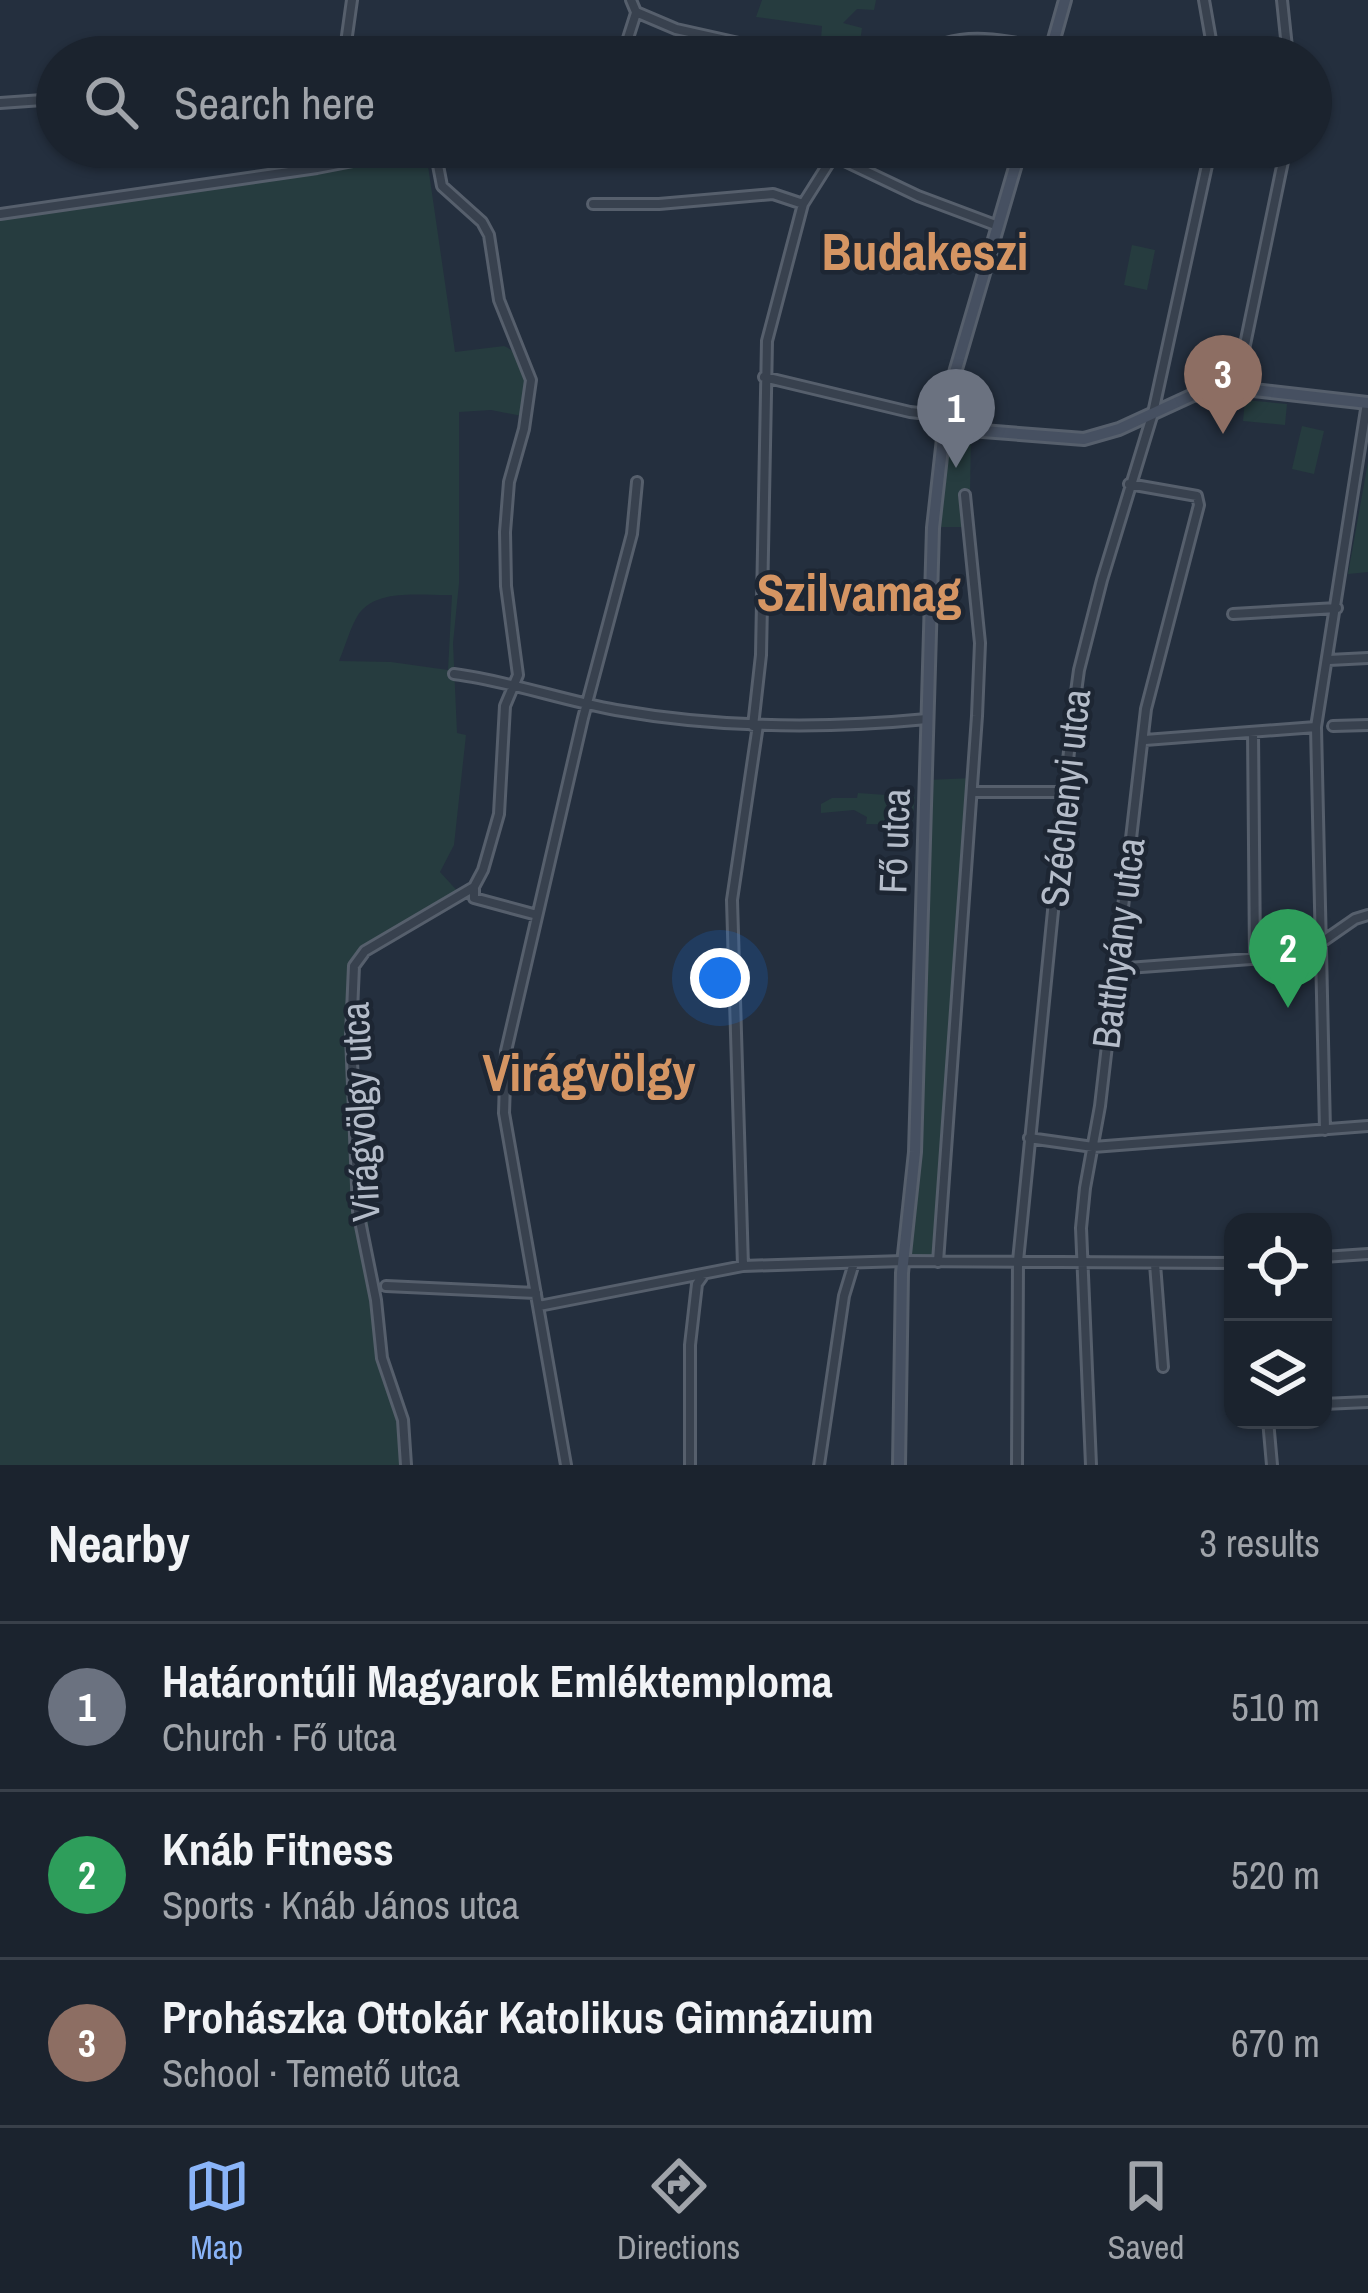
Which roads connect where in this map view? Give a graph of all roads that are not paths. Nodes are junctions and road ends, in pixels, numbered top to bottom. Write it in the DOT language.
graph roads {
  1 [pos="352,0"];
  2 [pos="632,0"];
  3 [pos="1065,0"];
  4 [pos="1204,0"];
  5 [pos="1282,0"];
  6 [pos="636,12"];
  7 [pos="347,36"];
  8 [pos="629,36"];
  9 [pos="708,36"];
  10 [pos="1055,36"];
  11 [pos="1210,36"];
  12 [pos="1286,36"];
  13 [pos="36,101"];
  14 [pos="0,103"];
  15 [pos="317,168"];
  16 [pos="439,168"];
  17 [pos="827,168"];
  18 [pos="866,168"];
  19 [pos="1016,168"];
  20 [pos="1206,168"];
  21 [pos="1282,168"];
  22 [pos="593,204"];
  23 [pos="803,204"];
  24 [pos="0,214"];
  25 [pos="998,226"];
  26 [pos="764,377"];
  27 [pos="1236,388"];
  28 [pos="1368,402"];
  29 [pos="1154,412"];
  30 [pos="945,422"];
  31 [pos="637,482"];
  32 [pos="1129,484"];
  33 [pos="965,495"];
  34 [pos="1337,608"];
  35 [pos="1233,614"];
  36 [pos="1368,658"];
  37 [pos="1329,660"];
  38 [pos="454,674"];
  39 [pos="515,685"];
  40 [pos="587,704"];
  41 [pos="929,719"];
  42 [pos="759,725"];
  43 [pos="1368,725"];
  44 [pos="1333,726"];
  45 [pos="1316,728"];
  46 [pos="1253,732"];
  47 [pos="1144,740"];
  48 [pos="974,792"];
  49 [pos="1064,792"];
  50 [pos="474,887"];
  51 [pos="537,915"];
  52 [pos="1368,915"];
  53 [pos="1319,930"];
  54 [pos="1333,932"];
  55 [pos="1318,949"];
  56 [pos="1255,957"];
  57 [pos="1114,969"];
  58 [pos="1368,1126"];
  59 [pos="1324,1130"];
  60 [pos="1029,1138"];
  61 [pos="1093,1147"];
  62 [pos="1368,1254"];
  63 [pos="1332,1256"];
  64 [pos="902,1261"];
  65 [pos="938,1262"];
  66 [pos="1018,1262"];
  67 [pos="854,1263"];
  68 [pos="1084,1263"];
  69 [pos="1224,1263"];
  70 [pos="1155,1264"];
  71 [pos="743,1266"];
  72 [pos="702,1276"];
  73 [pos="386,1286"];
  74 [pos="536,1293"];
  75 [pos="538,1306"];
  76 [pos="1163,1367"];
  77 [pos="1368,1402"];
  78 [pos="1332,1404"];
  79 [pos="1269,1429"];
  80 [pos="406,1465"];
  81 [pos="566,1465"];
  82 [pos="690,1465"];
  83 [pos="819,1465"];
  84 [pos="899,1465"];
  85 [pos="1017,1465"];
  86 [pos="1091,1465"];
  87 [pos="1271,1465"];
  1 -- 7 [label="street"];
  2 -- 6 [label="street"];
  3 -- 10 [label="main road"];
  4 -- 11 [label="street"];
  5 -- 12 [label="street"];
  6 -- 8 [label="street"];
  6 -- 9 [label="street"];
  13 -- 14 [label="street"];
  15 -- 24 [label="street"];
  16 -- 39 [label="street"];
  17 -- 23 [label="street"];
  18 -- 25 [label="street"];
  19 -- 25 [label="main road, Fő utca"];
  20 -- 29 [label="street, Széchenyi utca"];
  21 -- 27 [label="street"];
  22 -- 23 [label="street"];
  23 -- 26 [label="street"];
  25 -- 30 [label="main road, Fő utca"];
  26 -- 30 [label="street"];
  26 -- 42 [label="street"];
  27 -- 28 [label="main road"];
  27 -- 29 [label="main road"];
  28 -- 34 [label="street"];
  29 -- 30 [label="main road"];
  29 -- 32 [label="street, Széchenyi utca"];
  30 -- 41 [label="main road, Fő utca"];
  31 -- 40 [label="street"];
  32 -- 47 [label="street, Batthyány utca"];
  32 -- 49 [label="street, Széchenyi utca"];
  33 -- 48 [label="street, Fő utca"];
  34 -- 35 [label="street"];
  34 -- 37 [label="street"];
  36 -- 37 [label="street"];
  37 -- 45 [label="street"];
  38 -- 39 [label="street"];
  39 -- 40 [label="street"];
  39 -- 50 [label="street"];
  40 -- 42 [label="street"];
  40 -- 51 [label="street"];
  41 -- 42 [label="street"];
  41 -- 64 [label="main road, Fő utca"];
  42 -- 71 [label="street"];
  43 -- 44 [label="street"];
  45 -- 46 [label="street"];
  45 -- 53 [label="street"];
  46 -- 47 [label="street"];
  46 -- 56 [label="street"];
  47 -- 57 [label="street, Batthyány utca"];
  48 -- 49 [label="street"];
  48 -- 65 [label="street, Fő utca"];
  49 -- 60 [label="street, Széchenyi utca"];
  50 -- 51 [label="street"];
  50 -- 80 [label="street, Virágvölgy utca"];
  51 -- 74 [label="street"];
  52 -- 54 [label="street"];
  53 -- 54 [label="street"];
  53 -- 55 [label="street"];
  54 -- 55 [label="street"];
  55 -- 56 [label="street"];
  55 -- 59 [label="street"];
  56 -- 57 [label="street"];
  57 -- 61 [label="street, Batthyány utca"];
  58 -- 59 [label="street"];
  59 -- 61 [label="street"];
  60 -- 61 [label="street"];
  60 -- 66 [label="street, Széchenyi utca"];
  61 -- 68 [label="street, Batthyány utca"];
  62 -- 63 [label="street"];
  64 -- 65 [label="street"];
  64 -- 67 [label="street"];
  64 -- 84 [label="main road, Fő utca"];
  65 -- 66 [label="street"];
  66 -- 68 [label="street"];
  66 -- 85 [label="street, Széchenyi utca"];
  67 -- 71 [label="street"];
  67 -- 83 [label="street"];
  68 -- 70 [label="street"];
  68 -- 86 [label="street, Batthyány utca"];
  69 -- 70 [label="street"];
  70 -- 76 [label="street"];
  71 -- 72 [label="street"];
  72 -- 75 [label="street"];
  72 -- 82 [label="street"];
  73 -- 74 [label="street"];
  74 -- 75 [label="street"];
  75 -- 81 [label="street"];
  77 -- 78 [label="street"];
  79 -- 87 [label="street"];
}
